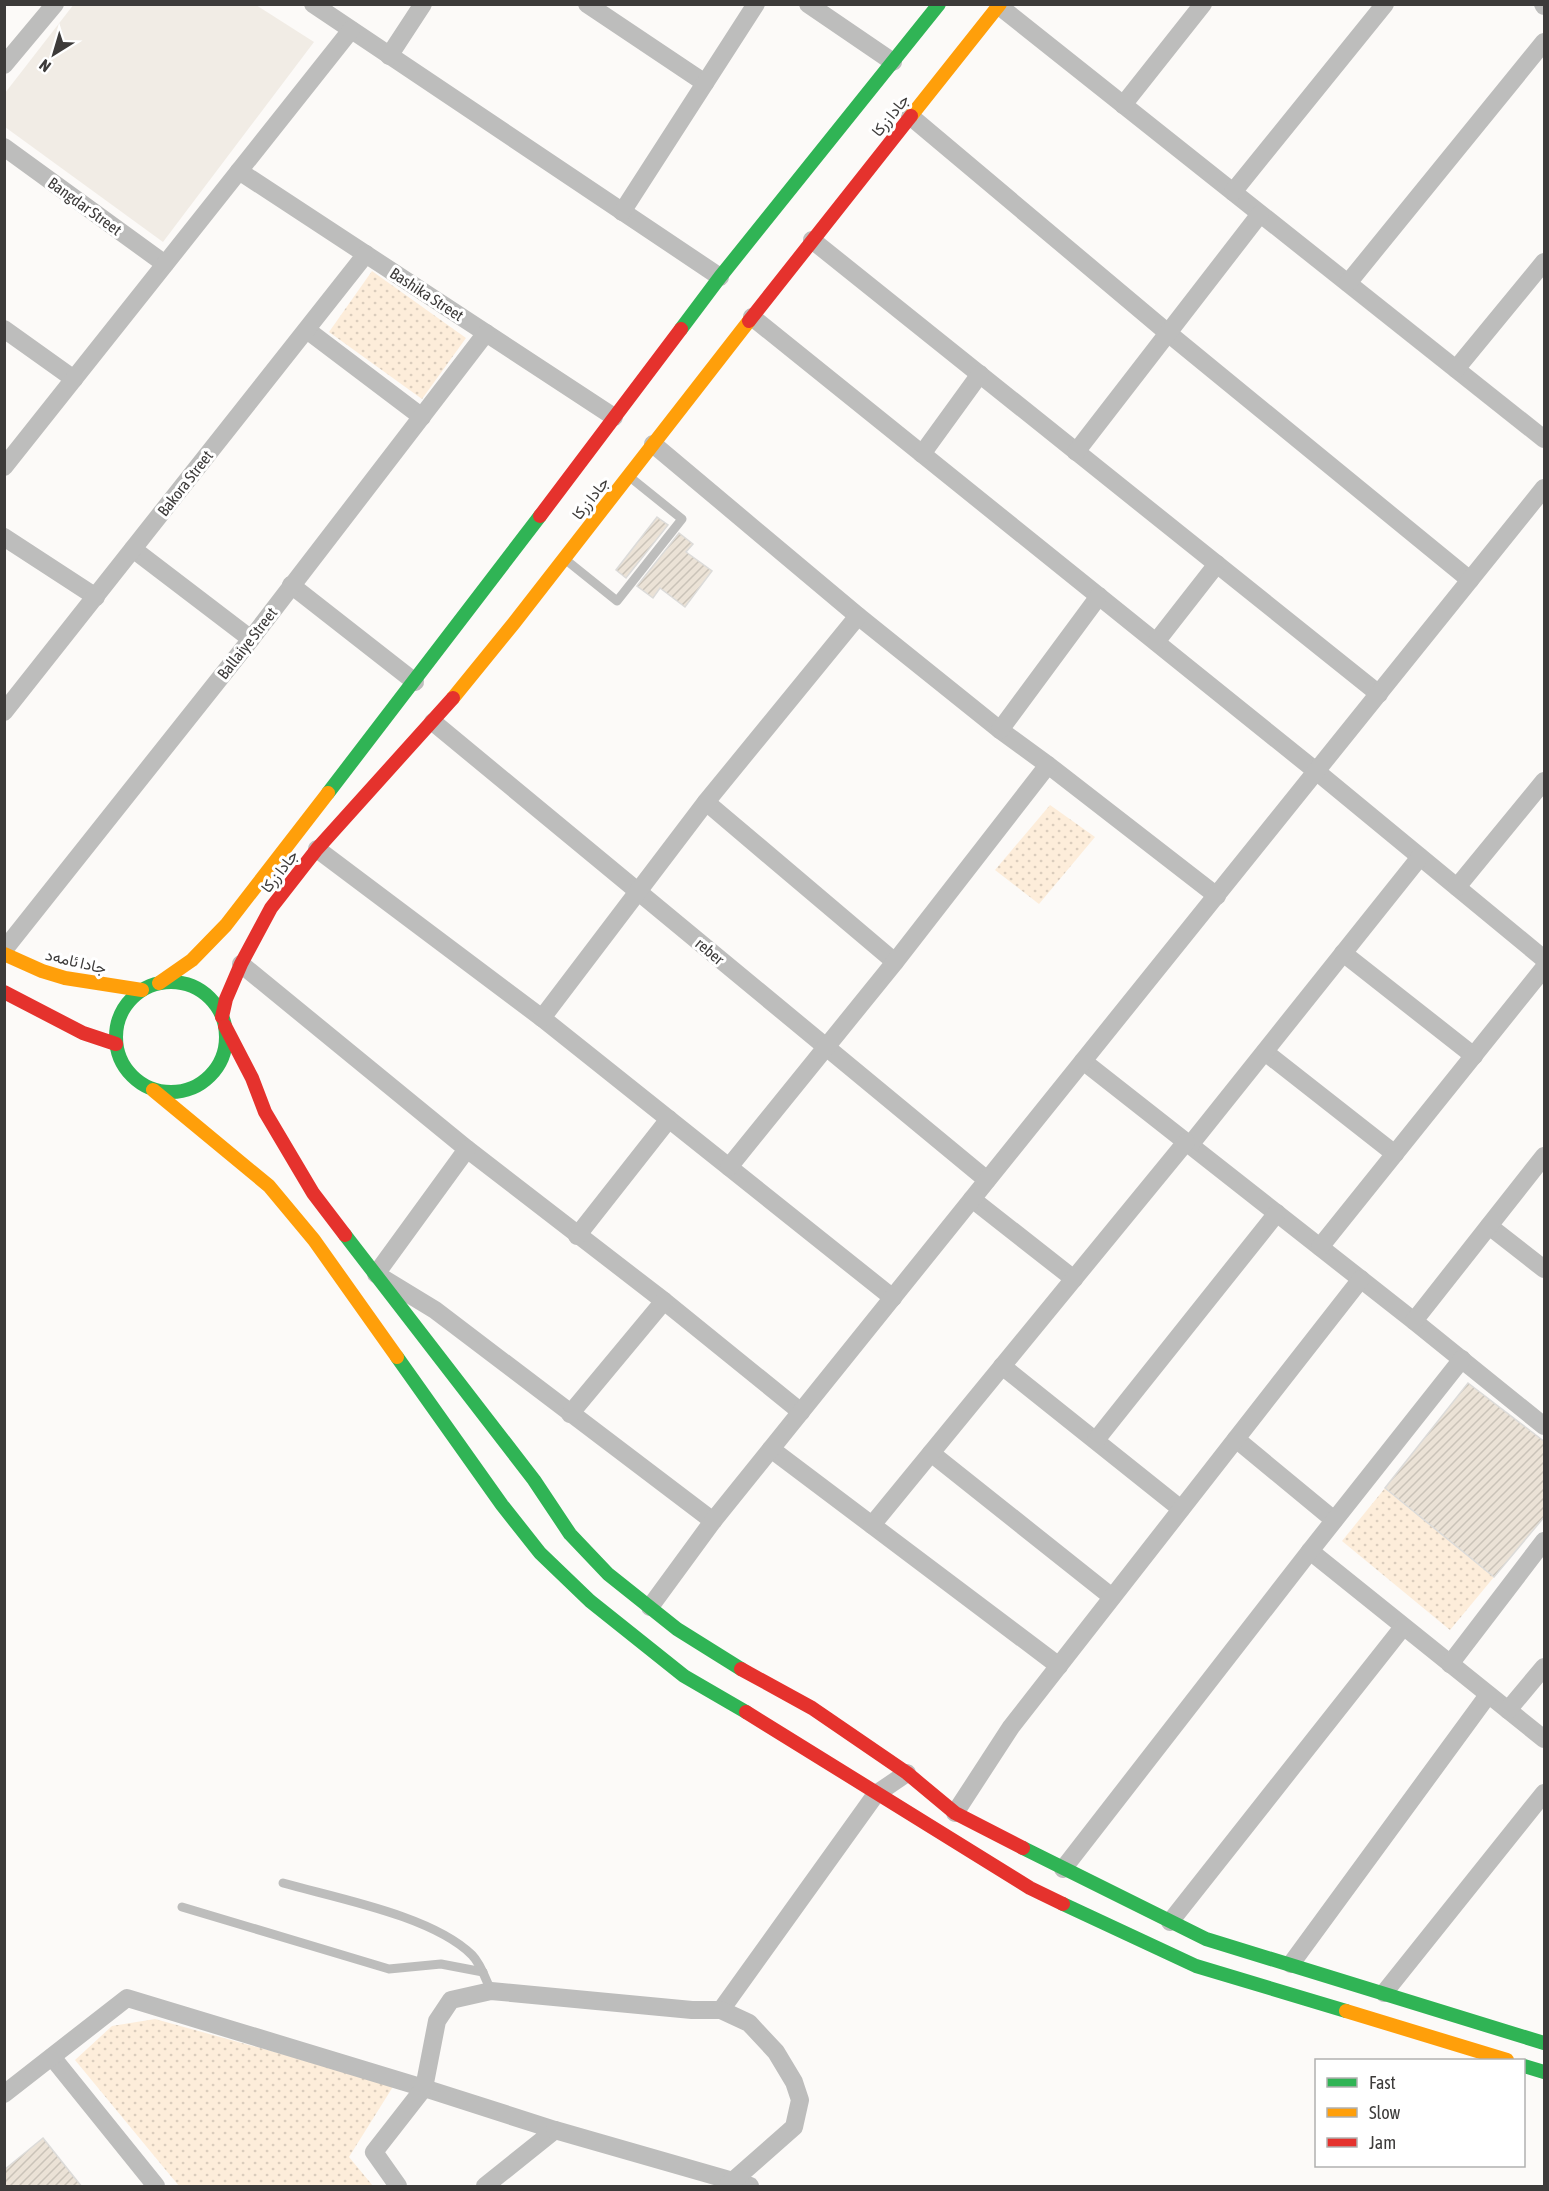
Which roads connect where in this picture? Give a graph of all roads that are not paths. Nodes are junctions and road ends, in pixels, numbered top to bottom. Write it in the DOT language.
graph roads {
  1 [pos="55,4"];
  2 [pos="313,4"];
  3 [pos="423,4"];
  4 [pos="756,4"];
  5 [pos="808,4"];
  6 [pos="939,4"];
  7 [pos="1203,4"];
  8 [pos="1385,4"];
  9 [pos="999,5"];
  10 [pos="598,7"];
  11 [pos="351,30"];
  12 [pos="1545,42"];
  13 [pos="389,56"];
  14 [pos="893,62"];
  15 [pos="4,65"];
  16 [pos="705,83"];
  17 [pos="1123,105"];
  18 [pos="910,116"];
  19 [pos="4,147"];
  20 [pos="239,171"];
  21 [pos="1233,192"];
  22 [pos="622,212"];
  23 [pos="1260,214"];
  24 [pos="812,240"];
  25 [pos="366,254"];
  26 [pos="1545,262"];
  27 [pos="165,264"];
  28 [pos="720,278"];
  29 [pos="1348,284"];
  30 [pos="752,317"];
  31 [pos="4,329"];
  32 [pos="307,330"];
  33 [pos="486,333"];
  34 [pos="1168,333"];
  35 [pos="1456,369"];
  36 [pos="980,374"];
  37 [pos="74,379"];
  38 [pos="422,417"];
  39 [pos="614,417"];
  40 [pos="1545,439"];
  41 [pos="653,444"];
  42 [pos="1076,452"];
  43 [pos="922,454"];
  44 [pos="4,467"];
  45 [pos="628,476"];
  46 [pos="1545,488"];
  47 [pos="4,537"];
  48 [pos="133,549"];
  49 [pos="564,558"];
  50 [pos="1217,564"];
  51 [pos="1470,580"];
  52 [pos="291,585"];
  53 [pos="1099,596"];
  54 [pos="96,597"];
  55 [pos="858,616"];
  56 [pos="251,639"];
  57 [pos="1156,642"];
  58 [pos="415,682"];
  59 [pos="1378,694"];
  60 [pos="6,707"];
  61 [pos="433,722"];
  62 [pos="1000,730"];
  63 [pos="1048,765"];
  64 [pos="1316,771"];
  65 [pos="1544,783"];
  66 [pos="706,802"];
  67 [pos="317,849"];
  68 [pos="1420,857"];
  69 [pos="1457,887"];
  70 [pos="638,891"];
  71 [pos="1217,897"];
  72 [pos="4,952"];
  73 [pos="1343,953"];
  74 [pos="1545,959"];
  75 [pos="896,962"];
  76 [pos="241,964"];
  77 [pos="1545,968"];
  78 [pos="159,983"];
  79 [pos="142,990"];
  80 [pos="4,992"];
  81 [pos="542,1018"];
  82 [pos="224,1022"];
  83 [pos="116,1044"];
  84 [pos="826,1048"];
  85 [pos="1265,1052"];
  86 [pos="1474,1056"];
  87 [pos="1083,1061"];
  88 [pos="153,1090"];
  89 [pos="669,1119"];
  90 [pos="1188,1144"];
  91 [pos="467,1149"];
  92 [pos="1395,1154"];
  93 [pos="1545,1156"];
  94 [pos="729,1167"];
  95 [pos="987,1180"];
  96 [pos="972,1199"];
  97 [pos="1277,1213"];
  98 [pos="1489,1226"];
  99 [pos="577,1236"];
  100 [pos="1320,1247"];
  101 [pos="1545,1269"];
  102 [pos="376,1274"];
  103 [pos="1074,1279"];
  104 [pos="1361,1279"];
  105 [pos="893,1298"];
  106 [pos="664,1301"];
  107 [pos="1414,1321"];
  108 [pos="1462,1359"];
  109 [pos="1002,1366"];
  110 [pos="801,1412"];
  111 [pos="570,1414"];
  112 [pos="1545,1426"];
  113 [pos="1236,1439"];
  114 [pos="1096,1440"];
  115 [pos="771,1449"];
  116 [pos="931,1454"];
  117 [pos="1181,1509"];
  118 [pos="1334,1520"];
  119 [pos="713,1521"];
  120 [pos="872,1525"];
  121 [pos="1545,1541"];
  122 [pos="1310,1551"];
  123 [pos="1112,1597"];
  124 [pos="650,1607"];
  125 [pos="1403,1627"];
  126 [pos="1450,1664"];
  127 [pos="1059,1666"];
  128 [pos="1545,1667"];
  129 [pos="1488,1695"];
  130 [pos="1508,1710"];
  131 [pos="1545,1739"];
  132 [pos="908,1773"];
  133 [pos="1545,1793"];
  134 [pos="876,1794"];
  135 [pos="956,1814"];
  136 [pos="1063,1869"];
  137 [pos="283,1883"];
  138 [pos="182,1907"];
  139 [pos="1170,1922"];
  140 [pos="1291,1964"];
  141 [pos="483,1972"];
  142 [pos="492,1991"];
  143 [pos="1384,1993"];
  144 [pos="721,2010"];
  145 [pos="1545,2032"];
  146 [pos="1515,2034"];
  147 [pos="1545,2043"];
  148 [pos="52,2057"];
  149 [pos="1500,2059"];
  150 [pos="1525,2066"];
  151 [pos="1545,2072"];
  152 [pos="424,2088"];
  153 [pos="4,2094"];
  154 [pos="555,2130"];
  155 [pos="737,2185"];
  156 [pos="156,2187"];
  157 [pos="398,2187"];
  158 [pos="485,2187"];
  1 -- 15 [label="street"];
  2 -- 11 [label="street"];
  3 -- 13 [label="street"];
  4 -- 16 [label="street"];
  5 -- 14 [label="street"];
  6 -- 14 [label="main road, جادا زرکا"];
  7 -- 17 [label="street"];
  8 -- 21 [label="street"];
  9 -- 17 [label="street"];
  9 -- 18 [label="main road, جادا زرکا"];
  10 -- 16 [label="street"];
  11 -- 13 [label="street"];
  11 -- 20 [label="street"];
  12 -- 29 [label="street"];
  13 -- 22 [label="street"];
  14 -- 28 [label="main road, جادا زرکا"];
  16 -- 22 [label="street"];
  17 -- 21 [label="street"];
  18 -- 24 [label="main road, جادا زرکا"];
  18 -- 34 [label="street"];
  19 -- 27 [label="street, Bangdar Street"];
  20 -- 25 [label="street, Bashika Street"];
  20 -- 27 [label="street"];
  21 -- 23 [label="street"];
  22 -- 28 [label="street"];
  23 -- 29 [label="street"];
  23 -- 34 [label="street"];
  24 -- 30 [label="main road, جادا زرکا"];
  24 -- 36 [label="street"];
  25 -- 32 [label="street, Bakora Street"];
  25 -- 33 [label="street, Bashika Street"];
  26 -- 35 [label="street"];
  27 -- 37 [label="street"];
  28 -- 39 [label="main road, جادا زرکا"];
  29 -- 35 [label="street"];
  30 -- 41 [label="main road, جادا زرکا"];
  30 -- 43 [label="street"];
  31 -- 37 [label="street"];
  32 -- 38 [label="street"];
  32 -- 48 [label="street, Bakora Street"];
  33 -- 38 [label="street, Ballaiye Street"];
  33 -- 39 [label="street, Bashika Street"];
  34 -- 42 [label="street"];
  34 -- 51 [label="street"];
  35 -- 40 [label="street"];
  36 -- 42 [label="street"];
  36 -- 43 [label="street"];
  37 -- 44 [label="street"];
  38 -- 52 [label="street, Ballaiye Street"];
  39 -- 58 [label="main road, جادا زرکا"];
  41 -- 45 [label="main road, جادا زرکا"];
  41 -- 55 [label="street"];
  42 -- 50 [label="street"];
  43 -- 53 [label="street"];
  45 -- 49 [label="main road, جادا زرکا"];
  45 -- 49 [label="lane"];
  46 -- 51 [label="street"];
  47 -- 54 [label="street"];
  48 -- 54 [label="street, Bakora Street"];
  48 -- 56 [label="street"];
  49 -- 61 [label="main road, جادا زرکا"];
  50 -- 57 [label="street"];
  50 -- 59 [label="street"];
  51 -- 59 [label="street"];
  52 -- 56 [label="street, Ballaiye Street"];
  52 -- 58 [label="street"];
  53 -- 57 [label="street"];
  53 -- 62 [label="street"];
  54 -- 60 [label="street, Bakora Street"];
  55 -- 62 [label="street"];
  55 -- 66 [label="street"];
  56 -- 72 [label="street, Ballaiye Street"];
  57 -- 64 [label="street"];
  58 -- 78 [label="main road, جادا زرکا"];
  59 -- 64 [label="street"];
  61 -- 67 [label="main road, جادا زرکا"];
  61 -- 70 [label="street, reber"];
  62 -- 63 [label="street"];
  63 -- 71 [label="street"];
  63 -- 75 [label="street"];
  64 -- 68 [label="street"];
  64 -- 71 [label="street"];
  65 -- 69 [label="street"];
  66 -- 70 [label="street"];
  66 -- 75 [label="street"];
  67 -- 76 [label="main road, جادا زرکا"];
  67 -- 81 [label="street"];
  68 -- 69 [label="street"];
  68 -- 73 [label="street"];
  69 -- 74 [label="street"];
  70 -- 81 [label="street"];
  70 -- 84 [label="street, reber"];
  71 -- 87 [label="street"];
  72 -- 79 [label="main road, جادا ئامەد"];
  73 -- 85 [label="street"];
  73 -- 86 [label="street"];
  75 -- 84 [label="street"];
  76 -- 82 [label="main road, جادا زرکا"];
  76 -- 91 [label="street"];
  77 -- 86 [label="street"];
  78 -- 79 [label="main road"];
  78 -- 82 [label="main road"];
  79 -- 83 [label="main road"];
  80 -- 83 [label="main road"];
  81 -- 89 [label="street"];
  82 -- 88 [label="main road"];
  82 -- 102 [label="main road"];
  83 -- 88 [label="main road"];
  84 -- 94 [label="street"];
  84 -- 95 [label="street, reber"];
  85 -- 90 [label="street"];
  85 -- 92 [label="street"];
  86 -- 92 [label="street"];
  87 -- 90 [label="street"];
  87 -- 95 [label="street"];
  88 -- 134 [label="main road"];
  89 -- 94 [label="street"];
  89 -- 99 [label="street"];
  90 -- 97 [label="street"];
  90 -- 103 [label="street"];
  91 -- 99 [label="street"];
  91 -- 102 [label="street"];
  92 -- 100 [label="street"];
  93 -- 98 [label="street"];
  94 -- 105 [label="street"];
  95 -- 96 [label="street"];
  96 -- 103 [label="street"];
  96 -- 105 [label="street"];
  97 -- 100 [label="street"];
  97 -- 114 [label="street"];
  98 -- 101 [label="street"];
  98 -- 107 [label="street"];
  99 -- 106 [label="street"];
  100 -- 104 [label="street"];
  102 -- 111 [label="street"];
  102 -- 124 [label="main road"];
  103 -- 109 [label="street"];
  104 -- 107 [label="street"];
  104 -- 113 [label="street"];
  105 -- 110 [label="street"];
  106 -- 110 [label="street"];
  106 -- 111 [label="street"];
  107 -- 108 [label="street"];
  108 -- 112 [label="street"];
  108 -- 118 [label="street"];
  109 -- 114 [label="street"];
  109 -- 116 [label="street"];
  110 -- 115 [label="street"];
  111 -- 119 [label="street"];
  113 -- 117 [label="street"];
  113 -- 118 [label="street"];
  114 -- 117 [label="street"];
  115 -- 119 [label="street"];
  115 -- 120 [label="street"];
  116 -- 120 [label="street"];
  116 -- 123 [label="street"];
  117 -- 123 [label="street"];
  118 -- 122 [label="street"];
  119 -- 124 [label="street"];
  120 -- 127 [label="street"];
  121 -- 126 [label="street"];
  122 -- 125 [label="street"];
  122 -- 136 [label="street"];
  123 -- 127 [label="street"];
  124 -- 132 [label="main road"];
  125 -- 126 [label="street"];
  125 -- 139 [label="street"];
  126 -- 129 [label="street"];
  127 -- 135 [label="street"];
  128 -- 130 [label="street"];
  129 -- 130 [label="street"];
  129 -- 140 [label="street"];
  130 -- 131 [label="street"];
  132 -- 134 [label="street"];
  132 -- 135 [label="main road"];
  133 -- 143 [label="street"];
  134 -- 144 [label="street"];
  134 -- 149 [label="main road"];
  135 -- 136 [label="main road"];
  136 -- 139 [label="main road"];
  137 -- 141 [label="lane"];
  138 -- 141 [label="lane"];
  139 -- 140 [label="main road"];
  140 -- 143 [label="main road"];
  141 -- 142 [label="lane"];
  142 -- 144 [label="street"];
  142 -- 152 [label="street"];
  143 -- 146 [label="main road"];
  144 -- 155 [label="street"];
  145 -- 146 [label="street"];
  146 -- 147 [label="main road"];
  148 -- 152 [label="street"];
  148 -- 153 [label="street"];
  148 -- 156 [label="street"];
  150 -- 151 [label="main road"];
  152 -- 154 [label="street"];
  152 -- 157 [label="street"];
  154 -- 155 [label="street"];
  154 -- 158 [label="street"];
}
